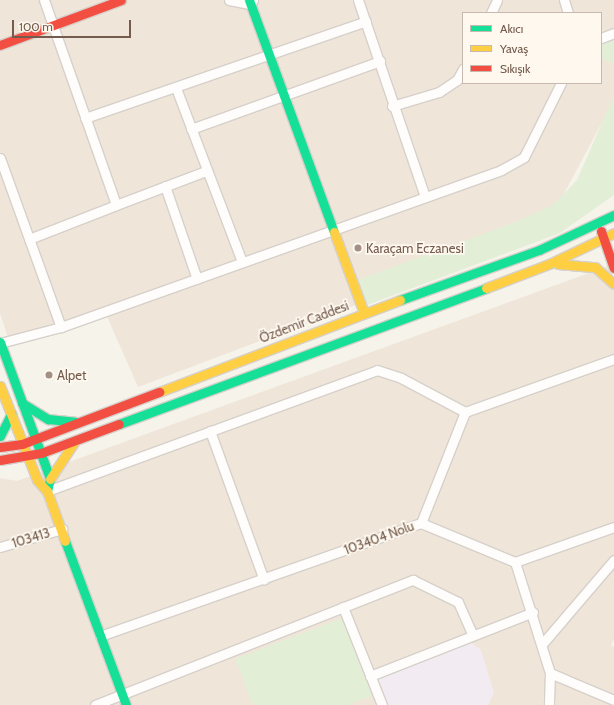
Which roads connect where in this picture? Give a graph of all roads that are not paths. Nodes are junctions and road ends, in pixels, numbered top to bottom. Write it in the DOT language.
graph roads {
  1 [pos="44,0"];
  2 [pos="122,0"];
  3 [pos="229,0"];
  4 [pos="358,0"];
  5 [pos="497,0"];
  6 [pos="564,0"];
  7 [pos="251,1"];
  8 [pos="491,12"];
  9 [pos="568,12"];
  10 [pos="366,21"];
  11 [pos="53,25"];
  12 [pos="614,33"];
  13 [pos="602,38"];
  14 [pos="0,45"];
  15 [pos="268,54"];
  16 [pos="380,61"];
  17 [pos="462,71"];
  18 [pos="560,84"];
  19 [pos="176,88"];
  20 [pos="284,95"];
  21 [pos="392,106"];
  22 [pos="85,118"];
  23 [pos="191,129"];
  24 [pos="0,158"];
  25 [pos="206,171"];
  26 [pos="165,186"];
  27 [pos="425,198"];
  28 [pos="116,205"];
  29 [pos="613,218"];
  30 [pos="598,224"];
  31 [pos="334,230"];
  32 [pos="614,233"];
  33 [pos="29,239"];
  34 [pos="604,239"];
  35 [pos="242,262"];
  36 [pos="549,264"];
  37 [pos="614,268"];
  38 [pos="197,279"];
  39 [pos="614,284"];
  40 [pos="364,313"];
  41 [pos="61,328"];
  42 [pos="0,343"];
  43 [pos="614,359"];
  44 [pos="0,386"];
  45 [pos="22,403"];
  46 [pos="465,412"];
  47 [pos="11,414"];
  48 [pos="91,419"];
  49 [pos="210,430"];
  50 [pos="0,436"];
  51 [pos="36,439"];
  52 [pos="75,441"];
  53 [pos="22,444"];
  54 [pos="0,447"];
  55 [pos="41,452"];
  56 [pos="26,455"];
  57 [pos="3,460"];
  58 [pos="34,474"];
  59 [pos="50,479"];
  60 [pos="47,491"];
  61 [pos="422,523"];
  62 [pos="614,528"];
  63 [pos="62,529"];
  64 [pos="0,547"];
  65 [pos="614,560"];
  66 [pos="515,562"];
  67 [pos="264,580"];
  68 [pos="344,607"];
  69 [pos="532,612"];
  70 [pos="472,634"];
  71 [pos="100,636"];
  72 [pos="543,643"];
  73 [pos="550,673"];
  74 [pos="370,676"];
  75 [pos="122,695"];
  76 [pos="614,700"];
  77 [pos="95,705"];
  78 [pos="126,705"];
  79 [pos="382,705"];
  80 [pos="549,705"];
  1 -- 11 [label="street"];
  2 -- 11 [label="main road"];
  3 -- 7 [label="street"];
  4 -- 10 [label="street"];
  5 -- 8 [label="street"];
  6 -- 9 [label="street"];
  7 -- 15 [label="main road"];
  10 -- 15 [label="street"];
  10 -- 16 [label="street"];
  11 -- 14 [label="main road"];
  11 -- 22 [label="street"];
  12 -- 13 [label="street"];
  15 -- 19 [label="street"];
  15 -- 20 [label="main road"];
  16 -- 20 [label="street"];
  16 -- 21 [label="street"];
  17 -- 21 [label="street"];
  18 -- 27 [label="street"];
  19 -- 22 [label="street"];
  19 -- 23 [label="street"];
  20 -- 23 [label="street"];
  20 -- 31 [label="main road"];
  21 -- 27 [label="street"];
  22 -- 28 [label="street"];
  23 -- 25 [label="street"];
  24 -- 33 [label="street"];
  25 -- 26 [label="street"];
  25 -- 35 [label="street"];
  26 -- 28 [label="street"];
  26 -- 38 [label="street"];
  27 -- 31 [label="street"];
  28 -- 33 [label="street"];
  29 -- 30 [label="main road, Özdemir Caddesi"];
  30 -- 34 [label="main road"];
  30 -- 40 [label="main road, Özdemir Caddesi"];
  31 -- 35 [label="street"];
  31 -- 40 [label="main road"];
  32 -- 34 [label="main road"];
  33 -- 41 [label="street"];
  34 -- 36 [label="main road"];
  34 -- 37 [label="main road"];
  35 -- 38 [label="street"];
  36 -- 39 [label="main road"];
  36 -- 52 [label="main road"];
  38 -- 41 [label="street"];
  40 -- 48 [label="main road, Özdemir Caddesi"];
  41 -- 42 [label="street"];
  42 -- 45 [label="main road"];
  43 -- 46 [label="street"];
  44 -- 47 [label="main road"];
  45 -- 48 [label="main road"];
  45 -- 51 [label="main road"];
  46 -- 49 [label="street"];
  46 -- 61 [label="street"];
  47 -- 50 [label="main road"];
  47 -- 53 [label="main road"];
  48 -- 51 [label="main road, Özdemir Caddesi"];
  49 -- 60 [label="street"];
  49 -- 67 [label="street"];
  51 -- 53 [label="main road, Özdemir Caddesi"];
  51 -- 55 [label="main road"];
  52 -- 55 [label="main road"];
  52 -- 59 [label="main road"];
  53 -- 54 [label="main road, Özdemir Caddesi"];
  53 -- 56 [label="main road"];
  55 -- 56 [label="main road"];
  55 -- 59 [label="main road"];
  56 -- 57 [label="main road"];
  56 -- 58 [label="main road"];
  57 -- 58 [label="main road"];
  58 -- 60 [label="main road"];
  59 -- 60 [label="main road"];
  60 -- 63 [label="main road"];
  61 -- 66 [label="street, 103404 Nolu"];
  61 -- 67 [label="street, 103404 Nolu"];
  62 -- 66 [label="street"];
  63 -- 64 [label="street, 103413"];
  63 -- 71 [label="main road"];
  65 -- 72 [label="street"];
  66 -- 69 [label="street"];
  67 -- 71 [label="street, 103404 Nolu"];
  68 -- 70 [label="street"];
  68 -- 74 [label="street"];
  68 -- 75 [label="street"];
  69 -- 70 [label="street"];
  69 -- 72 [label="street"];
  70 -- 74 [label="street"];
  71 -- 75 [label="main road"];
  72 -- 73 [label="street"];
  73 -- 76 [label="street"];
  73 -- 80 [label="street"];
  74 -- 79 [label="street"];
  75 -- 77 [label="street"];
  75 -- 78 [label="main road"];
}
